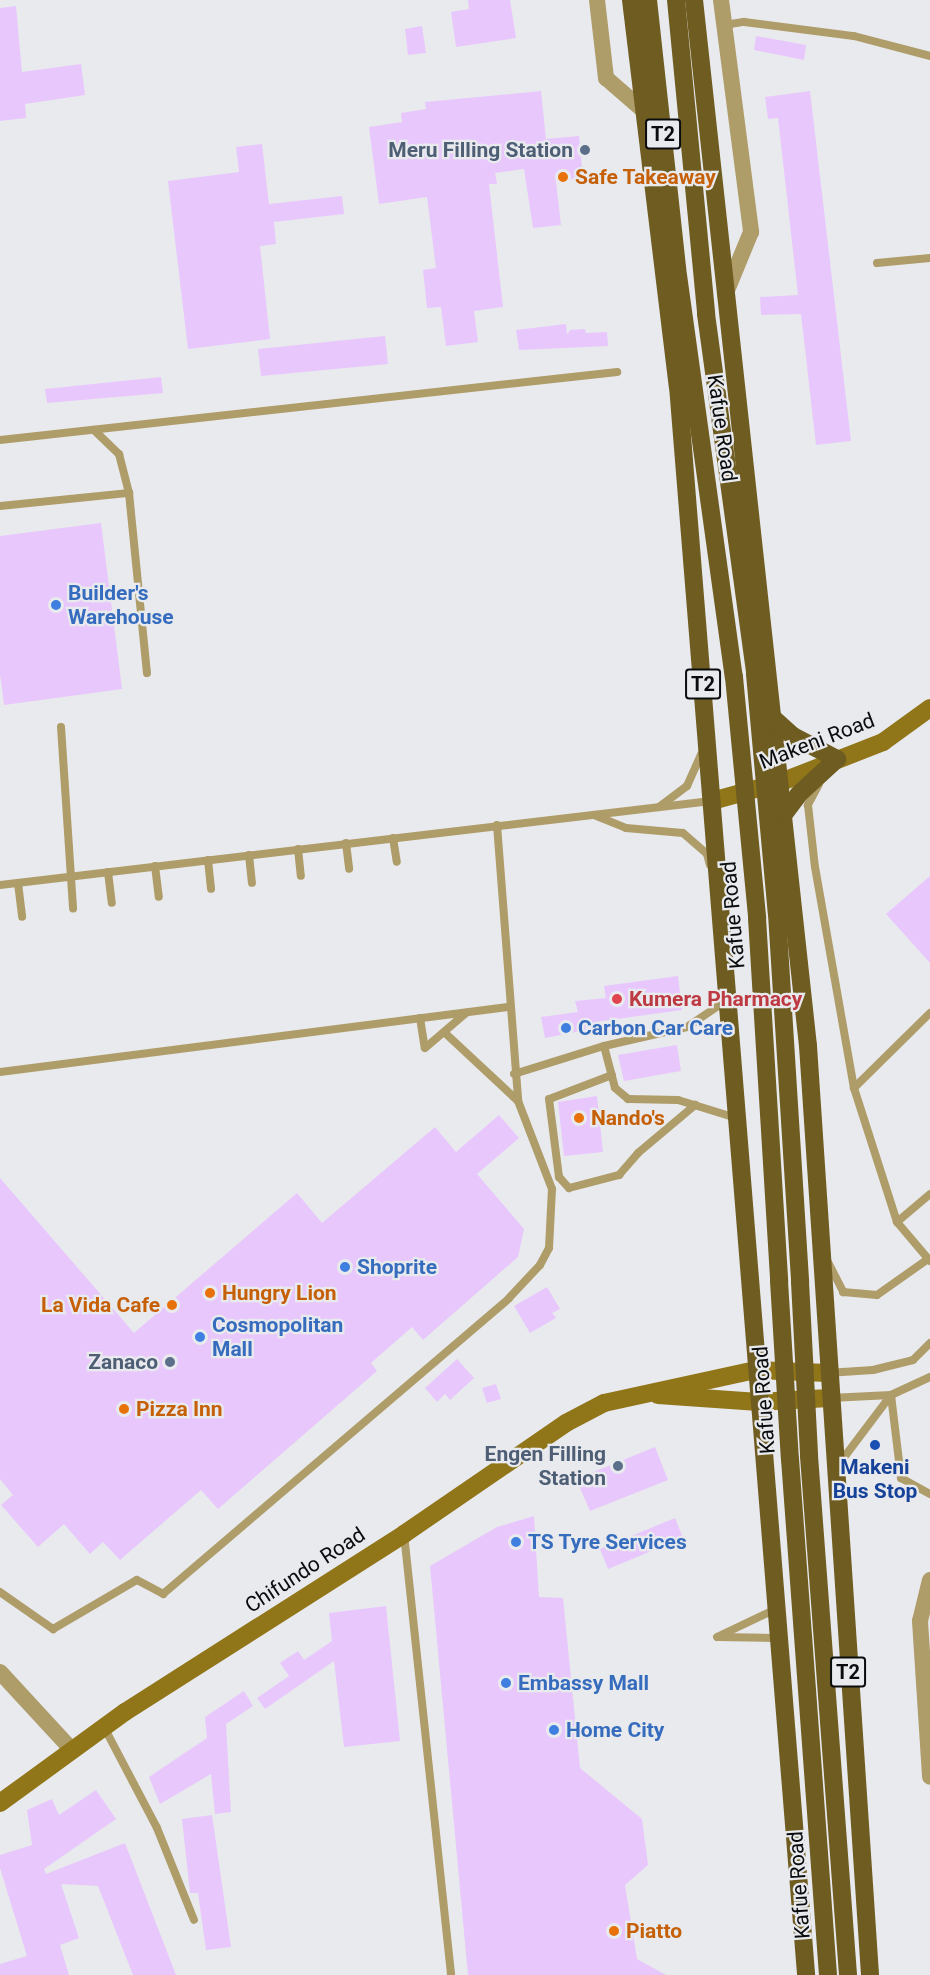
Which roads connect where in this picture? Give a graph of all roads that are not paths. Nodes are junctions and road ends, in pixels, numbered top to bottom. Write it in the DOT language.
graph roads {
  1 [pos="597,0"];
  2 [pos="631,0"];
  3 [pos="648,0"];
  4 [pos="676,0"];
  5 [pos="694,0"];
  6 [pos="721,0"];
  7 [pos="724,25"];
  8 [pos="930,56"];
  9 [pos="644,111"];
  10 [pos="930,258"];
  11 [pos="877,263"];
  12 [pos="724,296"];
  13 [pos="616,372"];
  14 [pos="94,429"];
  15 [pos="0,440"];
  16 [pos="129,493"];
  17 [pos="0,506"];
  18 [pos="147,673"];
  19 [pos="930,708"];
  20 [pos="774,719"];
  21 [pos="61,727"];
  22 [pos="707,733"];
  23 [pos="837,759"];
  24 [pos="781,782"];
  25 [pos="712,801"];
  26 [pos="659,807"];
  27 [pos="592,814"];
  28 [pos="784,814"];
  29 [pos="497,825"];
  30 [pos="393,838"];
  31 [pos="346,843"];
  32 [pos="298,849"];
  33 [pos="249,855"];
  34 [pos="208,860"];
  35 [pos="397,862"];
  36 [pos="155,866"];
  37 [pos="349,869"];
  38 [pos="108,872"];
  39 [pos="301,876"];
  40 [pos="69,877"];
  41 [pos="18,883"];
  42 [pos="252,883"];
  43 [pos="0,885"];
  44 [pos="211,889"];
  45 [pos="159,897"];
  46 [pos="720,900"];
  47 [pos="112,903"];
  48 [pos="73,909"];
  49 [pos="22,917"];
  50 [pos="727,1000"];
  51 [pos="508,1007"];
  52 [pos="466,1013"];
  53 [pos="930,1013"];
  54 [pos="420,1018"];
  55 [pos="444,1032"];
  56 [pos="604,1046"];
  57 [pos="0,1072"];
  58 [pos="514,1074"];
  59 [pos="612,1075"];
  60 [pos="854,1088"];
  61 [pos="518,1101"];
  62 [pos="694,1105"];
  63 [pos="736,1118"];
  64 [pos="930,1194"];
  65 [pos="897,1222"];
  66 [pos="820,1246"];
  67 [pos="929,1260"];
  68 [pos="930,1342"];
  69 [pos="755,1370"];
  70 [pos="827,1373"];
  71 [pos="930,1377"];
  72 [pos="645,1393"];
  73 [pos="891,1395"];
  74 [pos="829,1398"];
  75 [pos="759,1402"];
  76 [pos="834,1472"];
  77 [pos="930,1494"];
  78 [pos="404,1534"];
  79 [pos="930,1574"];
  80 [pos="930,1580"];
  81 [pos="0,1592"];
  82 [pos="776,1609"];
  83 [pos="778,1638"];
  84 [pos="0,1672"];
  85 [pos="104,1727"];
  86 [pos="72,1750"];
  87 [pos="930,1765"];
  88 [pos="930,1777"];
  89 [pos="0,1803"];
  90 [pos="194,1920"];
  91 [pos="451,1975"];
  92 [pos="806,1975"];
  93 [pos="828,1975"];
  94 [pos="848,1975"];
  95 [pos="870,1975"];
  1 -- 9 [label="street"];
  2 -- 9 [label="main road, Kafue Road / T2"];
  3 -- 93 [label="main road, Kafue Road / T2, bridge"];
  4 -- 94 [label="main road, Kafue Road / T2, bridge"];
  5 -- 12 [label="main road, Kafue Road / T2"];
  6 -- 7 [label="street"];
  7 -- 8 [label="lane"];
  7 -- 12 [label="street"];
  9 -- 22 [label="main road, Kafue Road / T2"];
  10 -- 11 [label="lane"];
  12 -- 20 [label="main road, Kafue Road / T2"];
  13 -- 14 [label="lane"];
  14 -- 15 [label="lane"];
  14 -- 16 [label="lane"];
  16 -- 17 [label="lane"];
  16 -- 18 [label="lane"];
  19 -- 23 [label="street, Makeni Road"];
  20 -- 23 [label="main road"];
  20 -- 24 [label="main road, Kafue Road / T2"];
  21 -- 40 [label="lane"];
  22 -- 25 [label="main road, Kafue Road / T2"];
  22 -- 26 [label="lane"];
  23 -- 24 [label="street, Makeni Road"];
  23 -- 28 [label="main road"];
  23 -- 60 [label="lane"];
  24 -- 25 [label="street, Makeni Road"];
  24 -- 28 [label="main road, Kafue Road / T2"];
  25 -- 26 [label="lane"];
  25 -- 46 [label="main road, Kafue Road / T2"];
  26 -- 27 [label="lane"];
  27 -- 29 [label="lane"];
  27 -- 46 [label="lane"];
  28 -- 66 [label="main road, Kafue Road / T2"];
  29 -- 30 [label="lane"];
  29 -- 51 [label="lane"];
  30 -- 31 [label="lane"];
  30 -- 35 [label="lane"];
  31 -- 32 [label="lane"];
  31 -- 37 [label="lane"];
  32 -- 33 [label="lane"];
  32 -- 39 [label="lane"];
  33 -- 34 [label="lane"];
  33 -- 42 [label="lane"];
  34 -- 36 [label="lane"];
  34 -- 44 [label="lane"];
  36 -- 38 [label="lane"];
  36 -- 45 [label="lane"];
  38 -- 40 [label="lane"];
  38 -- 47 [label="lane"];
  40 -- 41 [label="lane"];
  40 -- 48 [label="lane"];
  41 -- 43 [label="lane"];
  41 -- 49 [label="lane"];
  46 -- 50 [label="main road, Kafue Road / T2"];
  50 -- 56 [label="lane"];
  50 -- 63 [label="main road, Kafue Road / T2"];
  51 -- 52 [label="lane"];
  51 -- 58 [label="lane"];
  52 -- 54 [label="lane"];
  52 -- 55 [label="lane"];
  53 -- 60 [label="lane"];
  54 -- 55 [label="lane"];
  54 -- 57 [label="lane"];
  55 -- 61 [label="lane"];
  56 -- 58 [label="lane"];
  56 -- 59 [label="lane"];
  58 -- 61 [label="lane"];
  59 -- 62 [label="lane"];
  59 -- 62 [label="lane"];
  60 -- 65 [label="lane"];
  61 -- 81 [label="lane"];
  62 -- 63 [label="lane"];
  63 -- 69 [label="main road, Kafue Road / T2"];
  64 -- 65 [label="lane"];
  65 -- 67 [label="lane"];
  66 -- 67 [label="lane"];
  66 -- 70 [label="main road, Kafue Road / T2"];
  68 -- 70 [label="lane"];
  69 -- 70 [label="street, Chifundo Road"];
  69 -- 72 [label="street, Chifundo Road"];
  69 -- 75 [label="main road, Kafue Road / T2"];
  70 -- 74 [label="main road, Kafue Road / T2"];
  71 -- 73 [label="lane"];
  72 -- 75 [label="street, Chifundo Road"];
  72 -- 78 [label="street, Chifundo Road"];
  73 -- 74 [label="lane"];
  73 -- 76 [label="lane"];
  73 -- 77 [label="lane"];
  74 -- 75 [label="street, Chifundo Road"];
  74 -- 76 [label="main road, Kafue Road / T2"];
  75 -- 82 [label="main road, Kafue Road / T2"];
  76 -- 95 [label="main road, Kafue Road / T2"];
  78 -- 85 [label="street, Chifundo Road"];
  78 -- 91 [label="lane"];
  79 -- 80 [label="lane"];
  80 -- 87 [label="street"];
  82 -- 83 [label="main road, Kafue Road / T2"];
  82 -- 83 [label="lane"];
  83 -- 92 [label="main road, Kafue Road / T2"];
  84 -- 86 [label="street"];
  85 -- 86 [label="street, Chifundo Road"];
  85 -- 90 [label="lane"];
  86 -- 89 [label="street, Chifundo Road"];
  87 -- 88 [label="street"];
}
